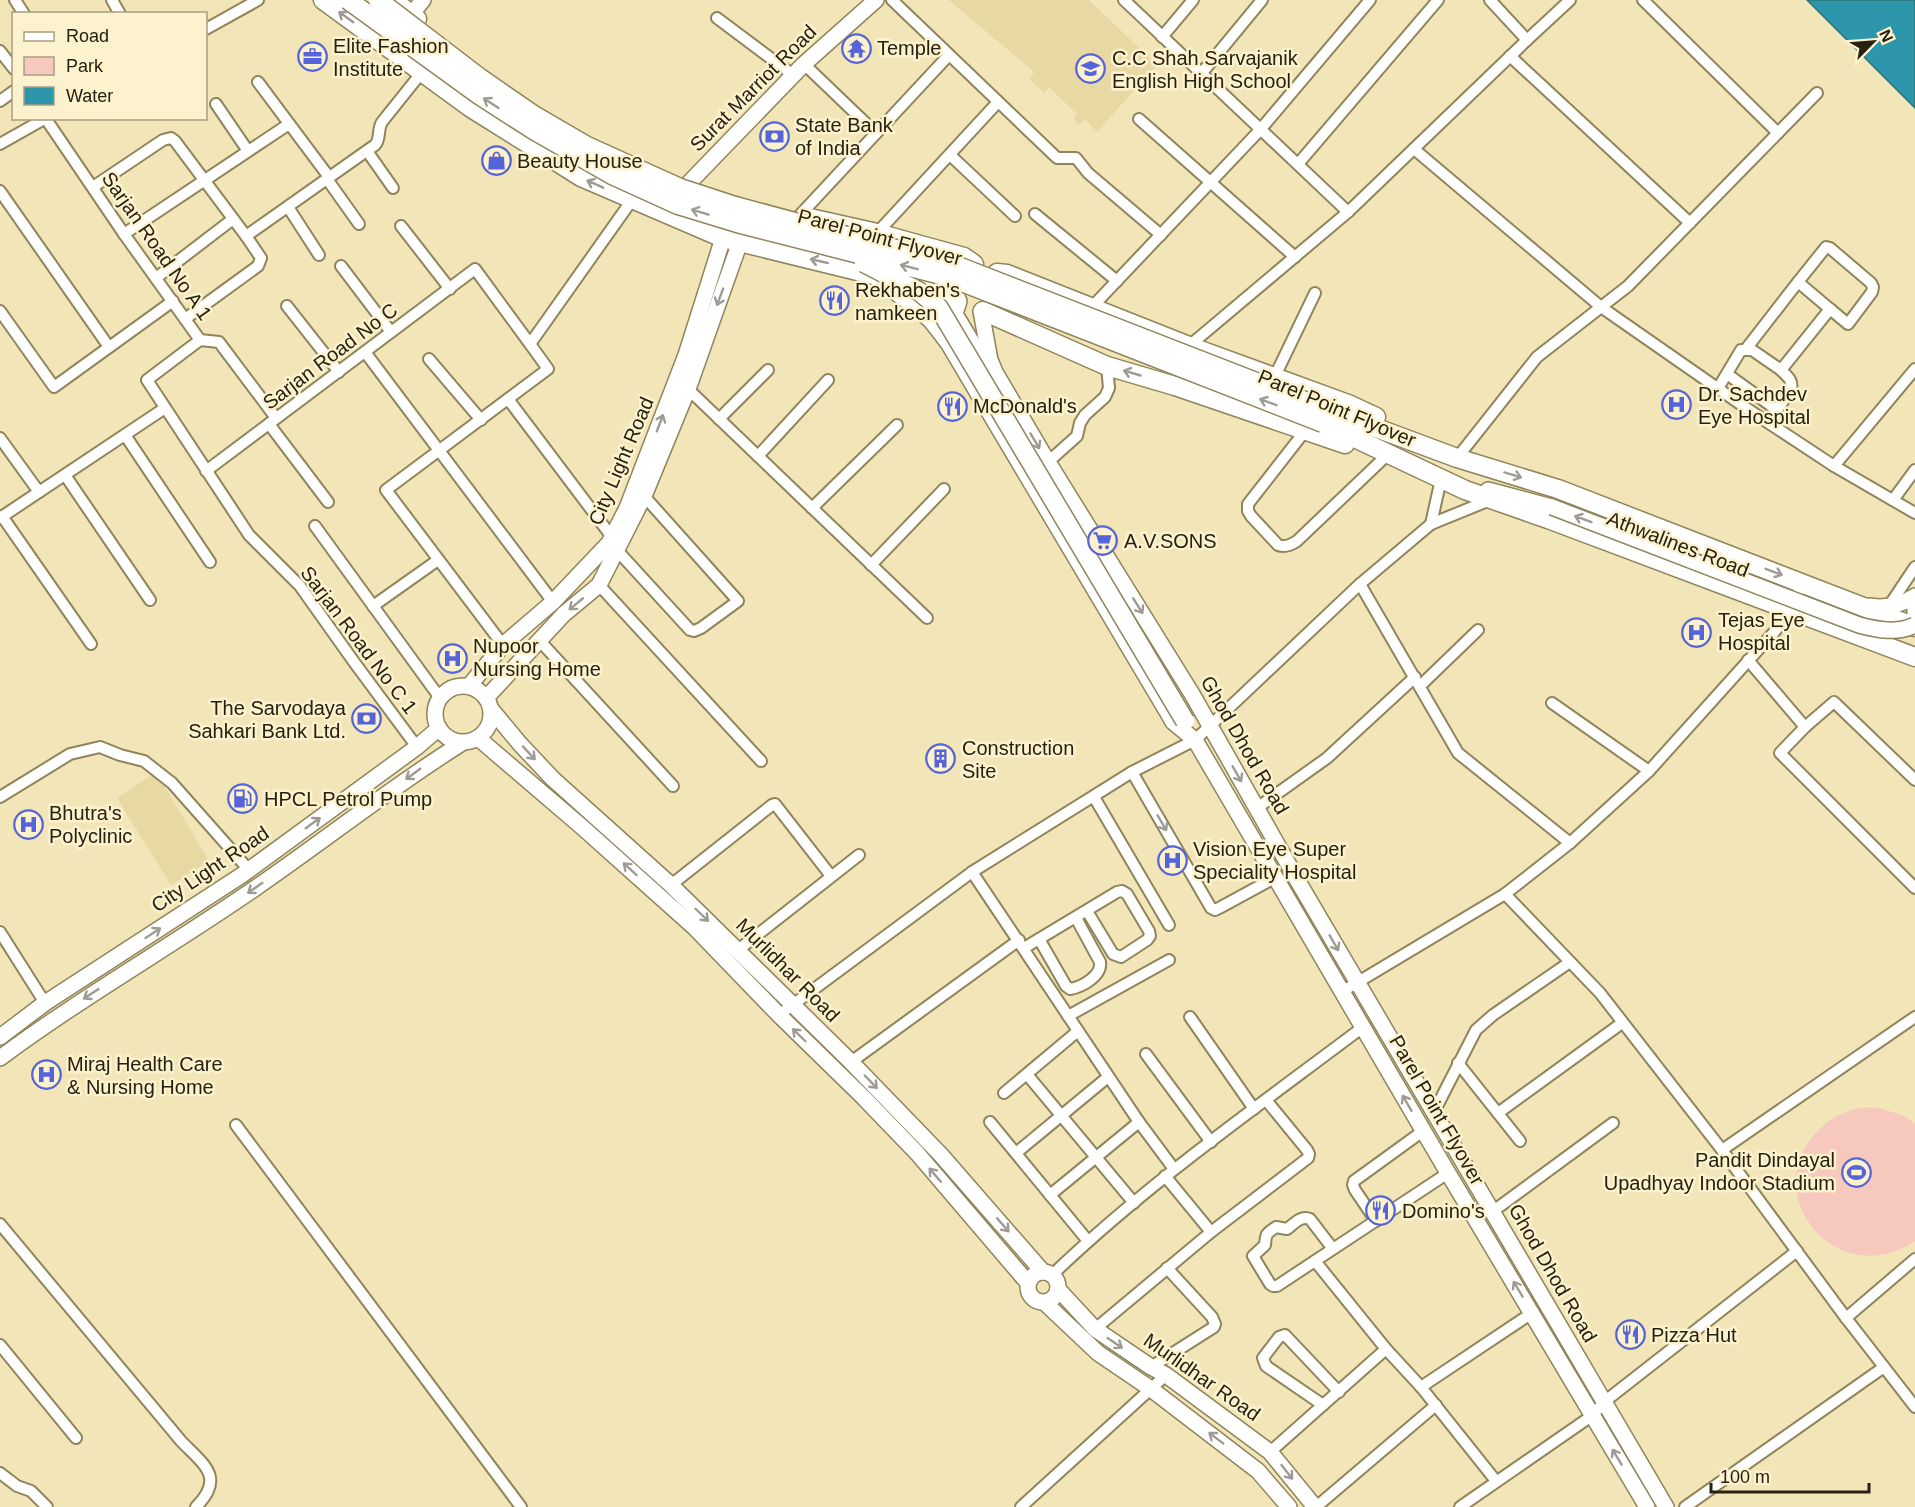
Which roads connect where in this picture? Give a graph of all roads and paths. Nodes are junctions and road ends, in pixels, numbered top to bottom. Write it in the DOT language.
graph roads {
  1 [pos="258,0"];
  2 [pos="323,0"];
  3 [pos="348,0"];
  4 [pos="378,0"];
  5 [pos="393,0"];
  6 [pos="423,0"];
  7 [pos="876,0"];
  8 [pos="892,0"];
  9 [pos="1124,0"];
  10 [pos="1193,0"];
  11 [pos="1262,0"];
  12 [pos="1370,0"];
  13 [pos="1438,0"];
  14 [pos="1491,0"];
  15 [pos="1570,0"];
  16 [pos="1643,0"];
  17 [pos="412,15"];
  18 [pos="717,18"];
  19 [pos="207,28"];
  20 [pos="1162,37"];
  21 [pos="1527,40"];
  22 [pos="387,47"];
  23 [pos="0,51"];
  24 [pos="949,55"];
  25 [pos="1510,56"];
  26 [pos="12,66"];
  27 [pos="798,70"];
  28 [pos="422,72"];
  29 [pos="1201,74"];
  30 [pos="258,82"];
  31 [pos="12,92"];
  32 [pos="1817,93"];
  33 [pos="0,101"];
  34 [pos="999,102"];
  35 [pos="216,104"];
  36 [pos="1139,119"];
  37 [pos="44,120"];
  38 [pos="47,120"];
  39 [pos="289,124"];
  40 [pos="1260,130"];
  41 [pos="876,133"];
  42 [pos="1778,133"];
  43 [pos="0,144"];
  44 [pos="1414,149"];
  45 [pos="248,151"];
  46 [pos="367,151"];
  47 [pos="950,155"];
  48 [pos="1298,164"];
  49 [pos="328,178"];
  50 [pos="204,180"];
  51 [pos="1211,183"];
  52 [pos="688,184"];
  53 [pos="93,187"];
  54 [pos="393,188"];
  55 [pos="0,191"];
  56 [pos="632,200"];
  57 [pos="744,200"];
  58 [pos="288,207"];
  59 [pos="1348,212"];
  60 [pos="1035,214"];
  61 [pos="800,215"];
  62 [pos="1015,216"];
  63 [pos="233,219"];
  64 [pos="1690,223"];
  65 [pos="359,224"];
  66 [pos="401,225"];
  67 [pos="871,231"];
  68 [pos="124,234"];
  69 [pos="1161,235"];
  70 [pos="246,236"];
  71 [pos="732,240"];
  72 [pos="836,248"];
  73 [pos="319,255"];
  74 [pos="1295,257"];
  75 [pos="974,264"];
  76 [pos="340,266"];
  77 [pos="997,273"];
  78 [pos="872,274"];
  79 [pos="156,278"];
  80 [pos="1117,281"];
  81 [pos="1798,282"];
  82 [pos="450,289"];
  83 [pos="1315,293"];
  84 [pos="958,299"];
  85 [pos="173,301"];
  86 [pos="287,306"];
  87 [pos="1092,307"];
  88 [pos="1601,308"];
  89 [pos="1830,309"];
  90 [pos="0,311"];
  91 [pos="982,311"];
  92 [pos="185,319"];
  93 [pos="391,332"];
  94 [pos="200,340"];
  95 [pos="530,344"];
  96 [pos="1189,346"];
  97 [pos="109,347"];
  98 [pos="1746,349"];
  99 [pos="364,352"];
  100 [pos="429,359"];
  101 [pos="992,364"];
  102 [pos="1107,366"];
  103 [pos="1915,369"];
  104 [pos="768,370"];
  105 [pos="1781,370"];
  106 [pos="339,372"];
  107 [pos="1727,374"];
  108 [pos="1275,376"];
  109 [pos="147,380"];
  110 [pos="828,380"];
  111 [pos="1175,386"];
  112 [pos="688,389"];
  113 [pos="1717,390"];
  114 [pos="508,399"];
  115 [pos="165,408"];
  116 [pos="1777,410"];
  117 [pos="1325,417"];
  118 [pos="719,419"];
  119 [pos="481,420"];
  120 [pos="273,421"];
  121 [pos="1768,422"];
  122 [pos="897,425"];
  123 [pos="1305,431"];
  124 [pos="125,435"];
  125 [pos="0,438"];
  126 [pos="1414,442"];
  127 [pos="440,452"];
  128 [pos="758,456"];
  129 [pos="1384,458"];
  130 [pos="1457,458"];
  131 [pos="1048,462"];
  132 [pos="1834,466"];
  133 [pos="1915,470"];
  134 [pos="206,471"];
  135 [pos="65,475"];
  136 [pos="1433,475"];
  137 [pos="1460,488"];
  138 [pos="944,489"];
  139 [pos="39,492"];
  140 [pos="644,496"];
  141 [pos="1490,500"];
  142 [pos="1893,500"];
  143 [pos="328,502"];
  144 [pos="812,508"];
  145 [pos="1915,513"];
  146 [pos="1,517"];
  147 [pos="1431,524"];
  148 [pos="315,526"];
  149 [pos="613,544"];
  150 [pos="438,560"];
  151 [pos="210,562"];
  152 [pos="872,565"];
  153 [pos="1915,567"];
  154 [pos="1802,583"];
  155 [pos="1360,584"];
  156 [pos="599,585"];
  157 [pos="1915,597"];
  158 [pos="150,600"];
  159 [pos="553,602"];
  160 [pos="374,606"];
  161 [pos="1791,610"];
  162 [pos="1886,611"];
  163 [pos="927,618"];
  164 [pos="1915,620"];
  165 [pos="1915,626"];
  166 [pos="1478,630"];
  167 [pos="539,640"];
  168 [pos="91,644"];
  169 [pos="503,645"];
  170 [pos="1915,657"];
  171 [pos="1748,660"];
  172 [pos="1417,681"];
  173 [pos="469,686"];
  174 [pos="440,698"];
  175 [pos="489,703"];
  176 [pos="1551,703"];
  177 [pos="1209,726"];
  178 [pos="1805,727"];
  179 [pos="439,728"];
  180 [pos="1190,732"];
  181 [pos="478,738"];
  182 [pos="462,742"];
  183 [pos="417,747"];
  184 [pos="761,761"];
  185 [pos="1649,771"];
  186 [pos="1132,772"];
  187 [pos="1915,780"];
  188 [pos="672,786"];
  189 [pos="0,797"];
  190 [pos="1094,797"];
  191 [pos="1257,808"];
  192 [pos="1570,843"];
  193 [pos="859,855"];
  194 [pos="249,870"];
  195 [pos="972,872"];
  196 [pos="831,876"];
  197 [pos="1276,877"];
  198 [pos="672,885"];
  199 [pos="1915,888"];
  200 [pos="1505,894"];
  201 [pos="1087,910"];
  202 [pos="1076,918"];
  203 [pos="1169,925"];
  204 [pos="0,932"];
  205 [pos="1039,939"];
  206 [pos="1022,944"];
  207 [pos="738,950"];
  208 [pos="1169,960"];
  209 [pos="1570,962"];
  210 [pos="1357,982"];
  211 [pos="1342,991"];
  212 [pos="45,1003"];
  213 [pos="793,1005"];
  214 [pos="779,1015"];
  215 [pos="1068,1016"];
  216 [pos="1190,1017"];
  217 [pos="1915,1017"];
  218 [pos="1622,1023"];
  219 [pos="1363,1027"];
  220 [pos="1078,1031"];
  221 [pos="0,1037"];
  222 [pos="1146,1054"];
  223 [pos="0,1058"];
  224 [pos="851,1062"];
  225 [pos="1458,1063"];
  226 [pos="1108,1077"];
  227 [pos="1030,1078"];
  228 [pos="1004,1093"];
  229 [pos="1266,1100"];
  230 [pos="1254,1109"];
  231 [pos="1434,1112"];
  232 [pos="1498,1113"];
  233 [pos="1061,1116"];
  234 [pos="990,1122"];
  235 [pos="1139,1122"];
  236 [pos="1613,1123"];
  237 [pos="236,1125"];
  238 [pos="1423,1131"];
  239 [pos="1520,1141"];
  240 [pos="1211,1142"];
  241 [pos="1722,1150"];
  242 [pos="1016,1153"];
  243 [pos="1096,1157"];
  244 [pos="1174,1169"];
  245 [pos="1448,1173"];
  246 [pos="1165,1176"];
  247 [pos="1050,1195"];
  248 [pos="1134,1203"];
  249 [pos="1492,1212"];
  250 [pos="1376,1221"];
  251 [pos="0,1224"];
  252 [pos="1211,1232"];
  253 [pos="1088,1241"];
  254 [pos="1333,1249"];
  255 [pos="1797,1251"];
  256 [pos="1915,1259"];
  257 [pos="1315,1261"];
  258 [pos="1167,1268"];
  259 [pos="1051,1279"];
  260 [pos="1028,1283"];
  261 [pos="1045,1303"];
  262 [pos="1532,1313"];
  263 [pos="1846,1318"];
  264 [pos="1095,1329"];
  265 [pos="0,1345"];
  266 [pos="1386,1349"];
  267 [pos="1151,1367"];
  268 [pos="1884,1367"];
  269 [pos="1166,1375"];
  270 [pos="1421,1387"];
  271 [pos="1151,1389"];
  272 [pos="1339,1392"];
  273 [pos="1604,1402"];
  274 [pos="1914,1402"];
  275 [pos="1323,1405"];
  276 [pos="1436,1405"];
  277 [pos="1593,1415"];
  278 [pos="76,1438"];
  279 [pos="1270,1452"];
  280 [pos="0,1473"];
  281 [pos="1496,1481"];
  282 [pos="47,1507"];
  283 [pos="196,1507"];
  284 [pos="521,1507"];
  285 [pos="1020,1507"];
  286 [pos="1289,1507"];
  287 [pos="1315,1507"];
  288 [pos="1460,1507"];
  289 [pos="1647,1507"];
  290 [pos="1666,1507"];
  291 [pos="1685,1507"];
  1 -- 19 [label="street"];
  22 -- 2 [label="main road, one-way"];
  72 -- 3 [label="main road, Parel Point Flyover, one-way, bridge"];
  4 -- 117 [label="main road, Parel Point Flyover, bridge"];
  5 -- 17 [label="main road"];
  6 -- 17 [label="main road"];
  7 -- 27 [label="main road, Surat Marriot Road"];
  8 -- 24 [label="street"];
  9 -- 20 [label="street"];
  10 -- 20 [label="street"];
  11 -- 29 [label="street"];
  12 -- 40 [label="street"];
  13 -- 48 [label="street"];
  14 -- 21 [label="street"];
  15 -- 21 [label="street"];
  16 -- 42 [label="street"];
  17 -- 22 [label="main road"];
  17 -- 52 [label="main road"];
  18 -- 27 [label="street"];
  20 -- 29 [label="street"];
  21 -- 25 [label="street"];
  22 -- 28 [label="main road"];
  23 -- 26 [label="street"];
  24 -- 34 [label="street"];
  24 -- 41 [label="street"];
  25 -- 44 [label="street"];
  25 -- 64 [label="street"];
  27 -- 41 [label="street"];
  27 -- 52 [label="main road, Surat Marriot Road"];
  28 -- 46 [label="street"];
  56 -- 28 [label="main road, one-way"];
  29 -- 40 [label="street"];
  30 -- 39 [label="street"];
  31 -- 33 [label="street"];
  32 -- 42 [label="street"];
  34 -- 47 [label="street"];
  34 -- 69 [label="street"];
  35 -- 45 [label="street"];
  36 -- 51 [label="street"];
  37 -- 43 [label="street"];
  38 -- 53 [label="street, Sarjan Road No A 1"];
  39 -- 45 [label="street"];
  39 -- 49 [label="street"];
  40 -- 48 [label="street"];
  40 -- 51 [label="street"];
  41 -- 61 [label="street"];
  42 -- 64 [label="street"];
  44 -- 59 [label="street"];
  44 -- 88 [label="street"];
  45 -- 50 [label="street"];
  46 -- 49 [label="street"];
  46 -- 54 [label="street"];
  47 -- 62 [label="street"];
  47 -- 67 [label="street"];
  48 -- 59 [label="street"];
  49 -- 58 [label="street"];
  49 -- 65 [label="street"];
  50 -- 53 [label="street"];
  50 -- 63 [label="street"];
  50 -- 68 [label="street"];
  51 -- 69 [label="street"];
  51 -- 74 [label="street"];
  52 -- 57 [label="main road"];
  53 -- 68 [label="street, Sarjan Road No A 1"];
  55 -- 97 [label="street"];
  56 -- 71 [label="main road"];
  56 -- 95 [label="street"];
  57 -- 61 [label="main road"];
  57 -- 71 [label="main road"];
  58 -- 70 [label="street"];
  58 -- 73 [label="street"];
  59 -- 74 [label="street"];
  60 -- 80 [label="street"];
  61 -- 67 [label="main road"];
  63 -- 70 [label="street"];
  63 -- 79 [label="street"];
  64 -- 88 [label="street"];
  66 -- 82 [label="street"];
  67 -- 75 [label="main road"];
  67 -- 78 [label="main road"];
  68 -- 79 [label="street, Sarjan Road No A 1"];
  69 -- 80 [label="street"];
  70 -- 92 [label="street"];
  78 -- 71 [label="main road, one-way"];
  71 -- 112 [label="main road, one-way"];
  149 -- 71 [label="main road, City Light Road, one-way"];
  117 -- 72 [label="main road, Parel Point Flyover, one-way, bridge"];
  72 -- 180 [label="main road, bridge"];
  74 -- 96 [label="street"];
  75 -- 77 [label="main road"];
  75 -- 84 [label="main road"];
  76 -- 93 [label="street"];
  77 -- 87 [label="main road"];
  77 -- 91 [label="main road"];
  78 -- 84 [label="main road"];
  78 -- 180 [label="main road"];
  79 -- 85 [label="street, Sarjan Road No A 1"];
  80 -- 87 [label="street"];
  81 -- 89 [label="street"];
  81 -- 89 [label="street"];
  81 -- 98 [label="street"];
  82 -- 93 [label="street, Sarjan Road No C"];
  82 -- 95 [label="street, Sarjan Road No C"];
  83 -- 108 [label="street"];
  84 -- 91 [label="main road"];
  84 -- 101 [label="main road"];
  85 -- 92 [label="street, Sarjan Road No A 1"];
  85 -- 97 [label="street"];
  86 -- 106 [label="street"];
  87 -- 96 [label="main road"];
  88 -- 113 [label="street"];
  88 -- 130 [label="street"];
  89 -- 105 [label="street"];
  90 -- 97 [label="street"];
  91 -- 101 [label="main road, Ghod Dhod Road"];
  91 -- 102 [label="main road"];
  92 -- 94 [label="street, Sarjan Road No A 1"];
  93 -- 99 [label="street, Sarjan Road No C"];
  94 -- 109 [label="street, Sarjan Road No A 1"];
  94 -- 120 [label="street"];
  95 -- 114 [label="street"];
  96 -- 108 [label="main road"];
  96 -- 111 [label="street"];
  98 -- 105 [label="street"];
  98 -- 107 [label="street"];
  99 -- 106 [label="street, Sarjan Road No C"];
  99 -- 127 [label="street"];
  100 -- 119 [label="street"];
  101 -- 131 [label="main road, Ghod Dhod Road, one-way"];
  111 -- 102 [label="main road, one-way"];
  102 -- 131 [label="street"];
  103 -- 132 [label="street"];
  104 -- 118 [label="street"];
  105 -- 116 [label="street"];
  106 -- 120 [label="street, Sarjan Road No C"];
  107 -- 113 [label="street"];
  107 -- 116 [label="street"];
  108 -- 126 [label="main road"];
  109 -- 115 [label="street, Sarjan Road No C 1"];
  110 -- 128 [label="street"];
  111 -- 123 [label="main road"];
  112 -- 118 [label="street"];
  112 -- 140 [label="main road"];
  113 -- 121 [label="street"];
  114 -- 119 [label="street"];
  114 -- 149 [label="street"];
  115 -- 124 [label="street"];
  115 -- 134 [label="street, Sarjan Road No C 1"];
  116 -- 121 [label="street"];
  117 -- 126 [label="main road, Parel Point Flyover"];
  117 -- 136 [label="main road, Parel Point Flyover"];
  118 -- 128 [label="street"];
  119 -- 127 [label="street"];
  120 -- 134 [label="street, Sarjan Road No C"];
  120 -- 143 [label="street"];
  121 -- 132 [label="street"];
  122 -- 144 [label="street"];
  123 -- 129 [label="main road"];
  123 -- 129 [label="street"];
  124 -- 135 [label="street"];
  124 -- 151 [label="street"];
  125 -- 139 [label="street"];
  126 -- 130 [label="main road, Parel Point Flyover"];
  127 -- 150 [label="street"];
  127 -- 159 [label="street"];
  128 -- 144 [label="street"];
  129 -- 136 [label="main road"];
  130 -- 154 [label="main road, Athwalines Road, one-way"];
  131 -- 177 [label="main road, Ghod Dhod Road, one-way"];
  132 -- 142 [label="street"];
  133 -- 142 [label="street"];
  134 -- 183 [label="street, Sarjan Road No C 1"];
  135 -- 139 [label="street"];
  135 -- 158 [label="street"];
  136 -- 137 [label="main road, Athwalines Road"];
  136 -- 147 [label="street"];
  137 -- 141 [label="main road, Athwalines Road"];
  165 -- 137 [label="main road, one-way, bridge"];
  138 -- 152 [label="street"];
  139 -- 146 [label="street"];
  140 -- 149 [label="main road"];
  140 -- 149 [label="street"];
  141 -- 147 [label="street"];
  141 -- 161 [label="main road, Athwalines Road"];
  142 -- 145 [label="street"];
  144 -- 152 [label="street"];
  146 -- 168 [label="street"];
  147 -- 155 [label="street"];
  148 -- 160 [label="street"];
  149 -- 156 [label="main road"];
  149 -- 159 [label="main road, City Light Road"];
  150 -- 160 [label="street"];
  150 -- 169 [label="street"];
  152 -- 163 [label="street"];
  153 -- 162 [label="street"];
  154 -- 161 [label="street"];
  154 -- 162 [label="main road, Athwalines Road"];
  155 -- 172 [label="street"];
  155 -- 177 [label="street"];
  156 -- 167 [label="main road, one-way"];
  156 -- 184 [label="street"];
  157 -- 162 [label="main road"];
  157 -- 164 [label="main road"];
  159 -- 169 [label="main road, City Light Road"];
  160 -- 174 [label="street"];
  161 -- 170 [label="main road, Athwalines Road"];
  161 -- 171 [label="street"];
  162 -- 165 [label="main road, Athwalines Road"];
  166 -- 172 [label="street"];
  167 -- 175 [label="main road"];
  167 -- 188 [label="street"];
  169 -- 173 [label="main road, City Light Road"];
  171 -- 178 [label="street"];
  171 -- 185 [label="street"];
  172 -- 191 [label="street"];
  172 -- 192 [label="street"];
  173 -- 174 [label="main road, City Light Road"];
  173 -- 175 [label="main road"];
  174 -- 179 [label="main road"];
  175 -- 181 [label="main road"];
  175 -- 198 [label="main road, Murlidhar Road, one-way"];
  176 -- 185 [label="street"];
  177 -- 180 [label="street"];
  177 -- 191 [label="main road, Ghod Dhod Road, one-way"];
  178 -- 187 [label="street"];
  178 -- 199 [label="street"];
  179 -- 182 [label="main road"];
  179 -- 183 [label="main road, City Light Road"];
  180 -- 186 [label="street"];
  180 -- 197 [label="main road, Parel Point Flyover"];
  181 -- 182 [label="main road"];
  214 -- 181 [label="main road, Murlidhar Road, one-way"];
  182 -- 223 [label="main road, one-way"];
  194 -- 183 [label="main road, City Light Road, one-way"];
  185 -- 192 [label="street"];
  186 -- 190 [label="street"];
  186 -- 197 [label="street, one-way"];
  189 -- 194 [label="street"];
  190 -- 195 [label="street"];
  190 -- 203 [label="street"];
  191 -- 210 [label="main road, Ghod Dhod Road, one-way"];
  192 -- 200 [label="street"];
  193 -- 196 [label="street"];
  212 -- 194 [label="main road, City Light Road, one-way"];
  195 -- 206 [label="street"];
  195 -- 213 [label="street"];
  196 -- 198 [label="street"];
  196 -- 207 [label="street"];
  197 -- 211 [label="main road, Parel Point Flyover"];
  198 -- 207 [label="main road, Murlidhar Road, one-way"];
  200 -- 209 [label="street"];
  200 -- 210 [label="street"];
  201 -- 201 [label="street"];
  201 -- 202 [label="street"];
  202 -- 205 [label="street"];
  202 -- 205 [label="street"];
  204 -- 212 [label="street"];
  205 -- 206 [label="street"];
  206 -- 215 [label="street"];
  206 -- 224 [label="street"];
  207 -- 213 [label="main road, Murlidhar Road"];
  208 -- 215 [label="street"];
  209 -- 218 [label="street"];
  209 -- 225 [label="street"];
  210 -- 211 [label="street"];
  210 -- 231 [label="main road, Ghod Dhod Road"];
  211 -- 219 [label="main road, Parel Point Flyover"];
  212 -- 221 [label="main road, City Light Road"];
  213 -- 214 [label="street"];
  213 -- 224 [label="main road, Murlidhar Road"];
  260 -- 214 [label="main road, Murlidhar Road, one-way"];
  215 -- 220 [label="street"];
  216 -- 230 [label="street"];
  217 -- 241 [label="street"];
  218 -- 232 [label="street"];
  218 -- 241 [label="street"];
  219 -- 229 [label="street"];
  238 -- 219 [label="main road, Parel Point Flyover, one-way"];
  220 -- 226 [label="street"];
  220 -- 228 [label="street"];
  222 -- 240 [label="street"];
  224 -- 259 [label="main road, Murlidhar Road, one-way"];
  225 -- 231 [label="street"];
  225 -- 232 [label="street"];
  226 -- 233 [label="street"];
  226 -- 235 [label="street"];
  227 -- 233 [label="street"];
  229 -- 230 [label="street"];
  229 -- 252 [label="street"];
  230 -- 240 [label="street"];
  231 -- 249 [label="main road, Ghod Dhod Road"];
  232 -- 239 [label="street"];
  233 -- 242 [label="street"];
  233 -- 243 [label="street"];
  234 -- 242 [label="street"];
  235 -- 243 [label="street"];
  235 -- 244 [label="street"];
  236 -- 249 [label="street"];
  237 -- 284 [label="street"];
  238 -- 245 [label="main road, Parel Point Flyover"];
  238 -- 250 [label="street"];
  240 -- 244 [label="street"];
  241 -- 255 [label="street"];
  242 -- 247 [label="street"];
  243 -- 247 [label="street"];
  243 -- 248 [label="street"];
  244 -- 246 [label="street"];
  245 -- 250 [label="street"];
  262 -- 245 [label="main road, Parel Point Flyover, one-way"];
  246 -- 248 [label="street"];
  246 -- 252 [label="street"];
  247 -- 253 [label="street"];
  248 -- 253 [label="street"];
  249 -- 273 [label="main road, Ghod Dhod Road"];
  250 -- 254 [label="street"];
  251 -- 283 [label="street"];
  252 -- 258 [label="street"];
  253 -- 259 [label="street"];
  254 -- 257 [label="street"];
  254 -- 257 [label="street"];
  255 -- 263 [label="street"];
  255 -- 273 [label="street"];
  256 -- 263 [label="street"];
  257 -- 266 [label="street"];
  258 -- 264 [label="street"];
  258 -- 267 [label="street"];
  259 -- 260 [label="main road"];
  259 -- 261 [label="main road"];
  259 -- 264 [label="main road, Murlidhar Road"];
  260 -- 261 [label="main road"];
  261 -- 271 [label="main road, Murlidhar Road"];
  262 -- 270 [label="street"];
  262 -- 277 [label="main road, Parel Point Flyover"];
  263 -- 268 [label="street"];
  264 -- 267 [label="main road, Murlidhar Road, one-way"];
  265 -- 278 [label="street"];
  266 -- 270 [label="street"];
  266 -- 272 [label="street"];
  267 -- 269 [label="main road, Murlidhar Road"];
  268 -- 274 [label="street"];
  268 -- 291 [label="street"];
  269 -- 271 [label="street"];
  269 -- 279 [label="main road, Murlidhar Road"];
  270 -- 276 [label="street"];
  271 -- 285 [label="street"];
  286 -- 271 [label="main road, Murlidhar Road, one-way"];
  272 -- 275 [label="street"];
  272 -- 275 [label="street"];
  273 -- 277 [label="street"];
  273 -- 290 [label="main road, Ghod Dhod Road"];
  275 -- 279 [label="street"];
  276 -- 281 [label="street"];
  276 -- 287 [label="street"];
  277 -- 281 [label="street"];
  289 -- 277 [label="main road, Parel Point Flyover, one-way"];
  279 -- 287 [label="main road, Murlidhar Road, one-way"];
  280 -- 282 [label="street"];
  281 -- 288 [label="street"];
}
